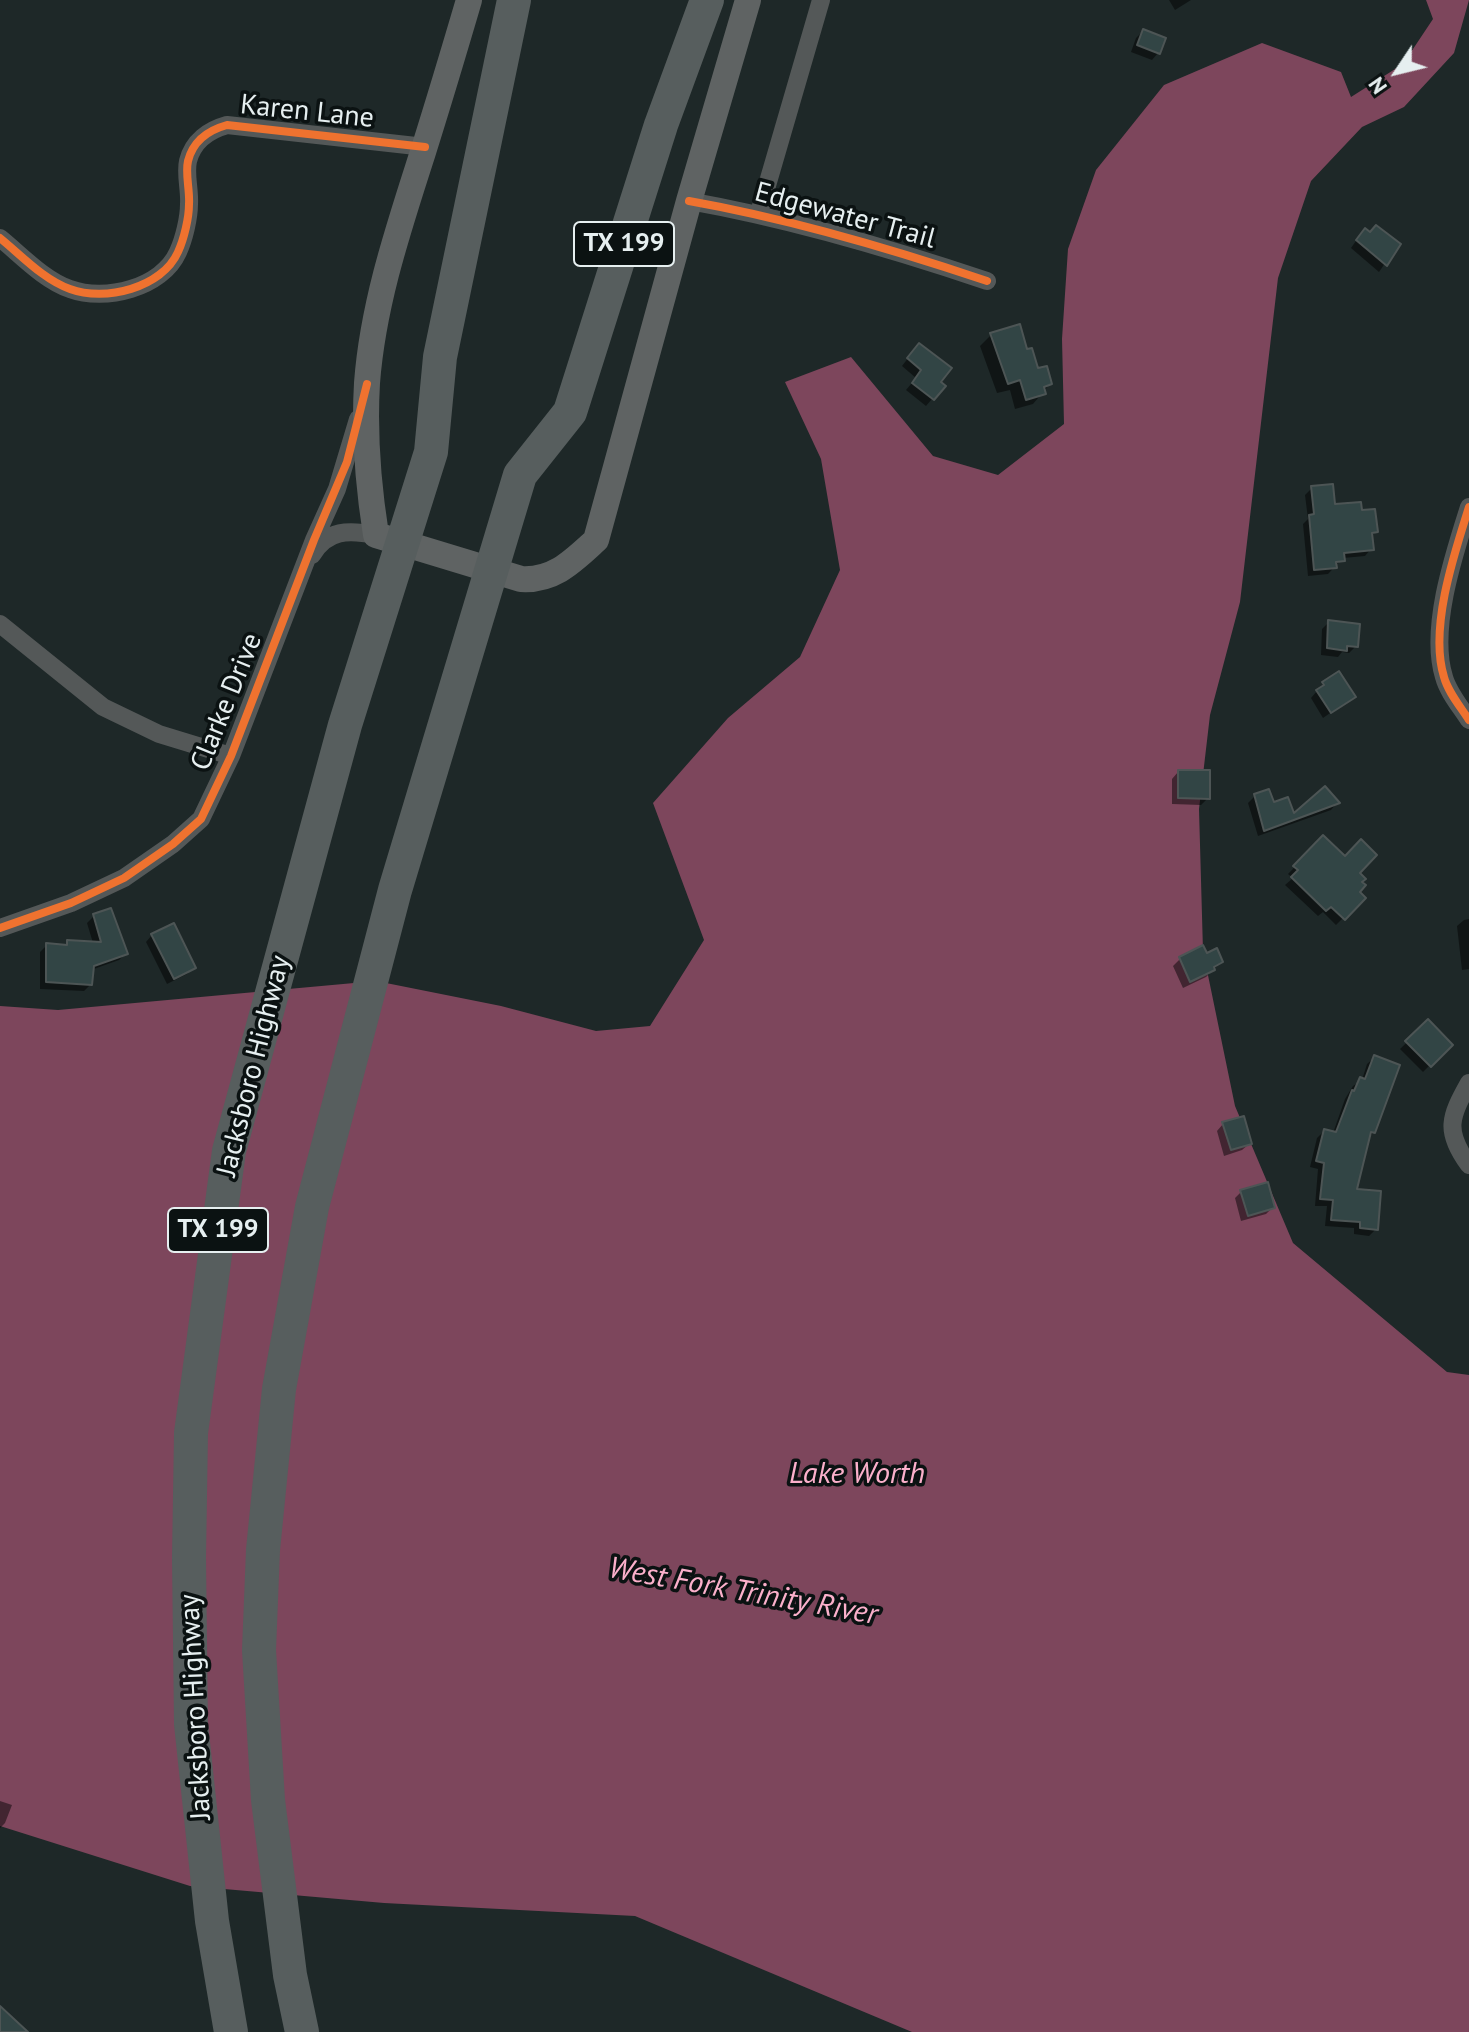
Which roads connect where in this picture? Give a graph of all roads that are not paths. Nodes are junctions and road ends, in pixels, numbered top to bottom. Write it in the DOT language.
graph roads {
  1 [pos="469,0"];
  2 [pos="514,0"];
  3 [pos="707,0"];
  4 [pos="748,0"];
  5 [pos="821,0"];
  6 [pos="425,147"];
  7 [pos="689,201"];
  8 [pos="759,213"];
  9 [pos="0,238"];
  10 [pos="987,281"];
  11 [pos="367,384"];
  12 [pos="1469,507"];
  13 [pos="376,535"];
  14 [pos="306,565"];
  15 [pos="0,624"];
  16 [pos="1469,720"];
  17 [pos="231,756"];
  18 [pos="0,928"];
  19 [pos="1469,1083"];
  20 [pos="1469,1165"];
  21 [pos="231,2032"];
  22 [pos="302,2032"];
  1 -- 6 [label="main road"];
  2 -- 21 [label="highway, Jacksboro Highway / TX 199"];
  3 -- 22 [label="highway, TX 199"];
  4 -- 7 [label="main road, TX 199"];
  5 -- 8 [label="street"];
  6 -- 9 [label="street, Karen Lane"];
  6 -- 11 [label="main road"];
  7 -- 8 [label="street, Edgewater Trail"];
  7 -- 13 [label="main road, TX 199"];
  8 -- 10 [label="street, Edgewater Trail"];
  11 -- 13 [label="main road"];
  11 -- 14 [label="street, Clarke Drive"];
  12 -- 16 [label="street"];
  13 -- 14 [label="street"];
  14 -- 17 [label="street, Clarke Drive"];
  15 -- 17 [label="street"];
  17 -- 18 [label="street, Clarke Drive"];
  19 -- 20 [label="street"];
}
